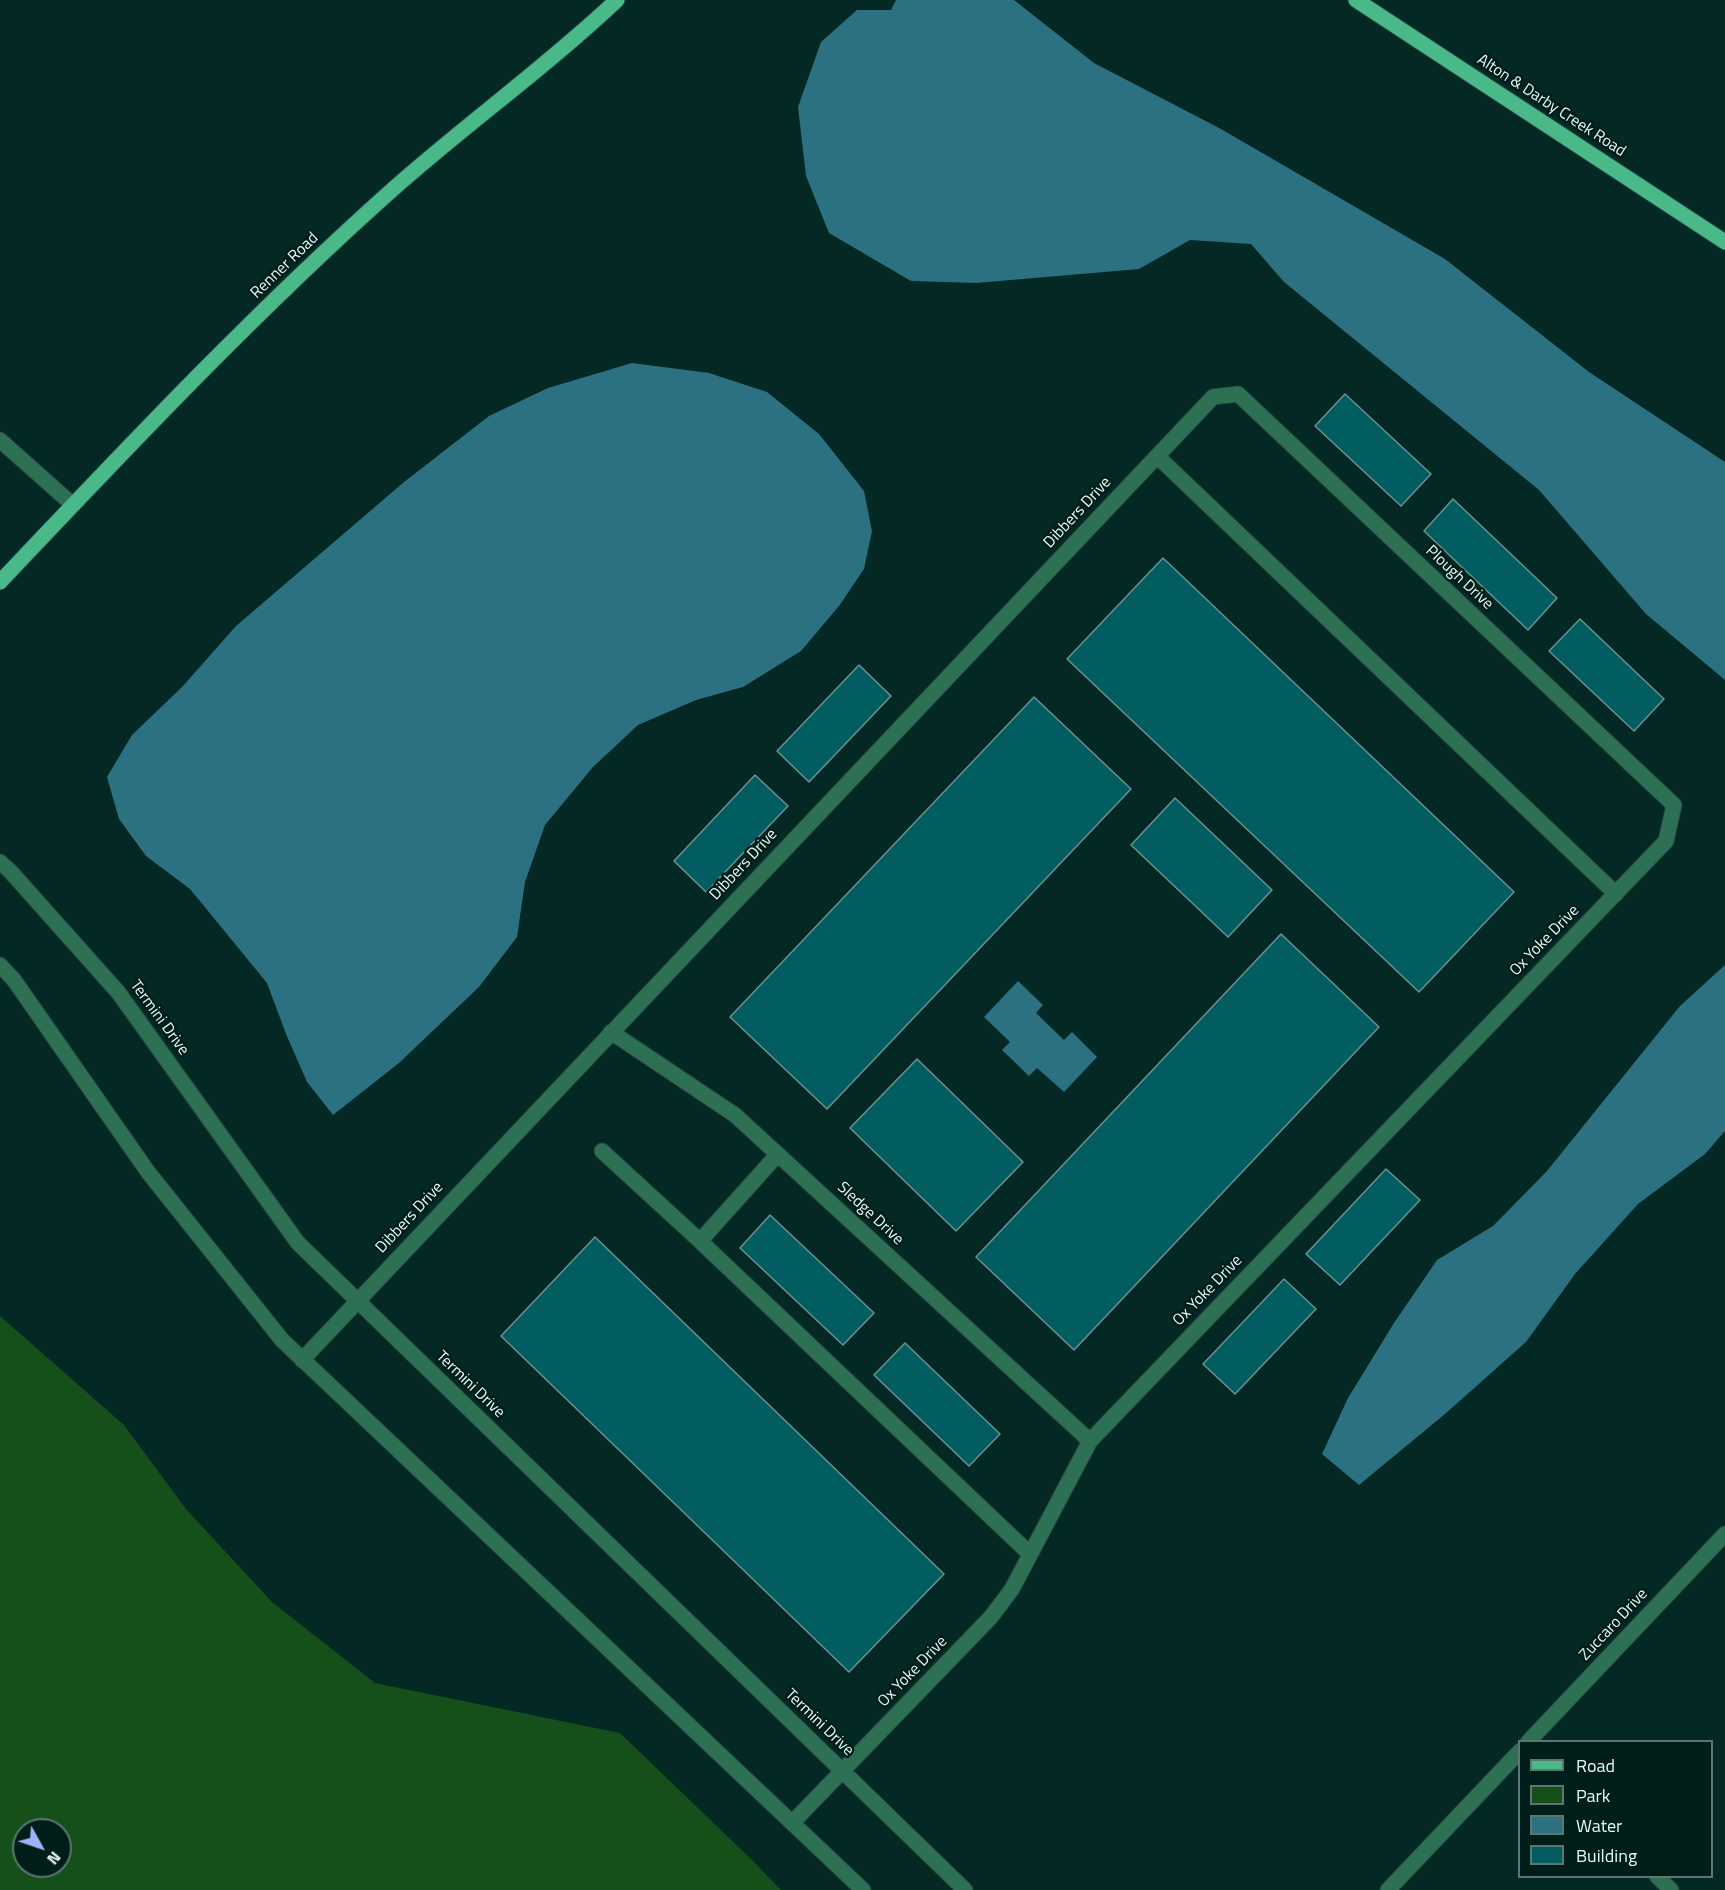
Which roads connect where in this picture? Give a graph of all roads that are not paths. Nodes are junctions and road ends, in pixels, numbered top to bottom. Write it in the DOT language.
graph roads {
  1 [pos="617,0"];
  2 [pos="1356,0"];
  3 [pos="1725,242"];
  4 [pos="1213,397"];
  5 [pos="0,440"];
  6 [pos="1157,456"];
  7 [pos="73,505"];
  8 [pos="0,582"];
  9 [pos="1674,805"];
  10 [pos="0,862"];
  11 [pos="1616,894"];
  12 [pos="0,965"];
  13 [pos="611,1032"];
  14 [pos="602,1151"];
  15 [pos="778,1154"];
  16 [pos="700,1241"];
  17 [pos="357,1300"];
  18 [pos="302,1360"];
  19 [pos="1090,1441"];
  20 [pos="1725,1534"];
  21 [pos="1030,1554"];
  22 [pos="1530,1740"];
  23 [pos="1518,1753"];
  24 [pos="842,1771"];
  25 [pos="792,1823"];
  26 [pos="1659,1878"];
  27 [pos="863,1890"];
  28 [pos="965,1890"];
  29 [pos="1388,1890"];
  30 [pos="1671,1890"];
  1 -- 7 [label="main road, Renner Road"];
  2 -- 3 [label="main road, Alton & Darby Creek Road"];
  4 -- 6 [label="street, Dibbers Drive"];
  4 -- 9 [label="street, Plough Drive"];
  5 -- 7 [label="street"];
  6 -- 11 [label="street"];
  6 -- 13 [label="street, Dibbers Drive"];
  7 -- 8 [label="main road, Renner Road"];
  9 -- 11 [label="street, Ox Yoke Drive"];
  10 -- 17 [label="street, Termini Drive"];
  11 -- 19 [label="street, Ox Yoke Drive"];
  12 -- 18 [label="street"];
  13 -- 15 [label="street, Sledge Drive"];
  13 -- 17 [label="street, Dibbers Drive"];
  14 -- 16 [label="street"];
  15 -- 16 [label="street"];
  15 -- 19 [label="street, Sledge Drive"];
  16 -- 21 [label="street"];
  17 -- 18 [label="street, Dibbers Drive"];
  17 -- 24 [label="street, Termini Drive"];
  18 -- 25 [label="street"];
  19 -- 21 [label="street, Ox Yoke Drive"];
  20 -- 22 [label="street, Zuccaro Drive"];
  21 -- 24 [label="street, Ox Yoke Drive"];
  23 -- 29 [label="street"];
  24 -- 25 [label="street, Ox Yoke Drive"];
  24 -- 28 [label="street, Termini Drive"];
  25 -- 27 [label="street"];
  26 -- 30 [label="street"];
}
